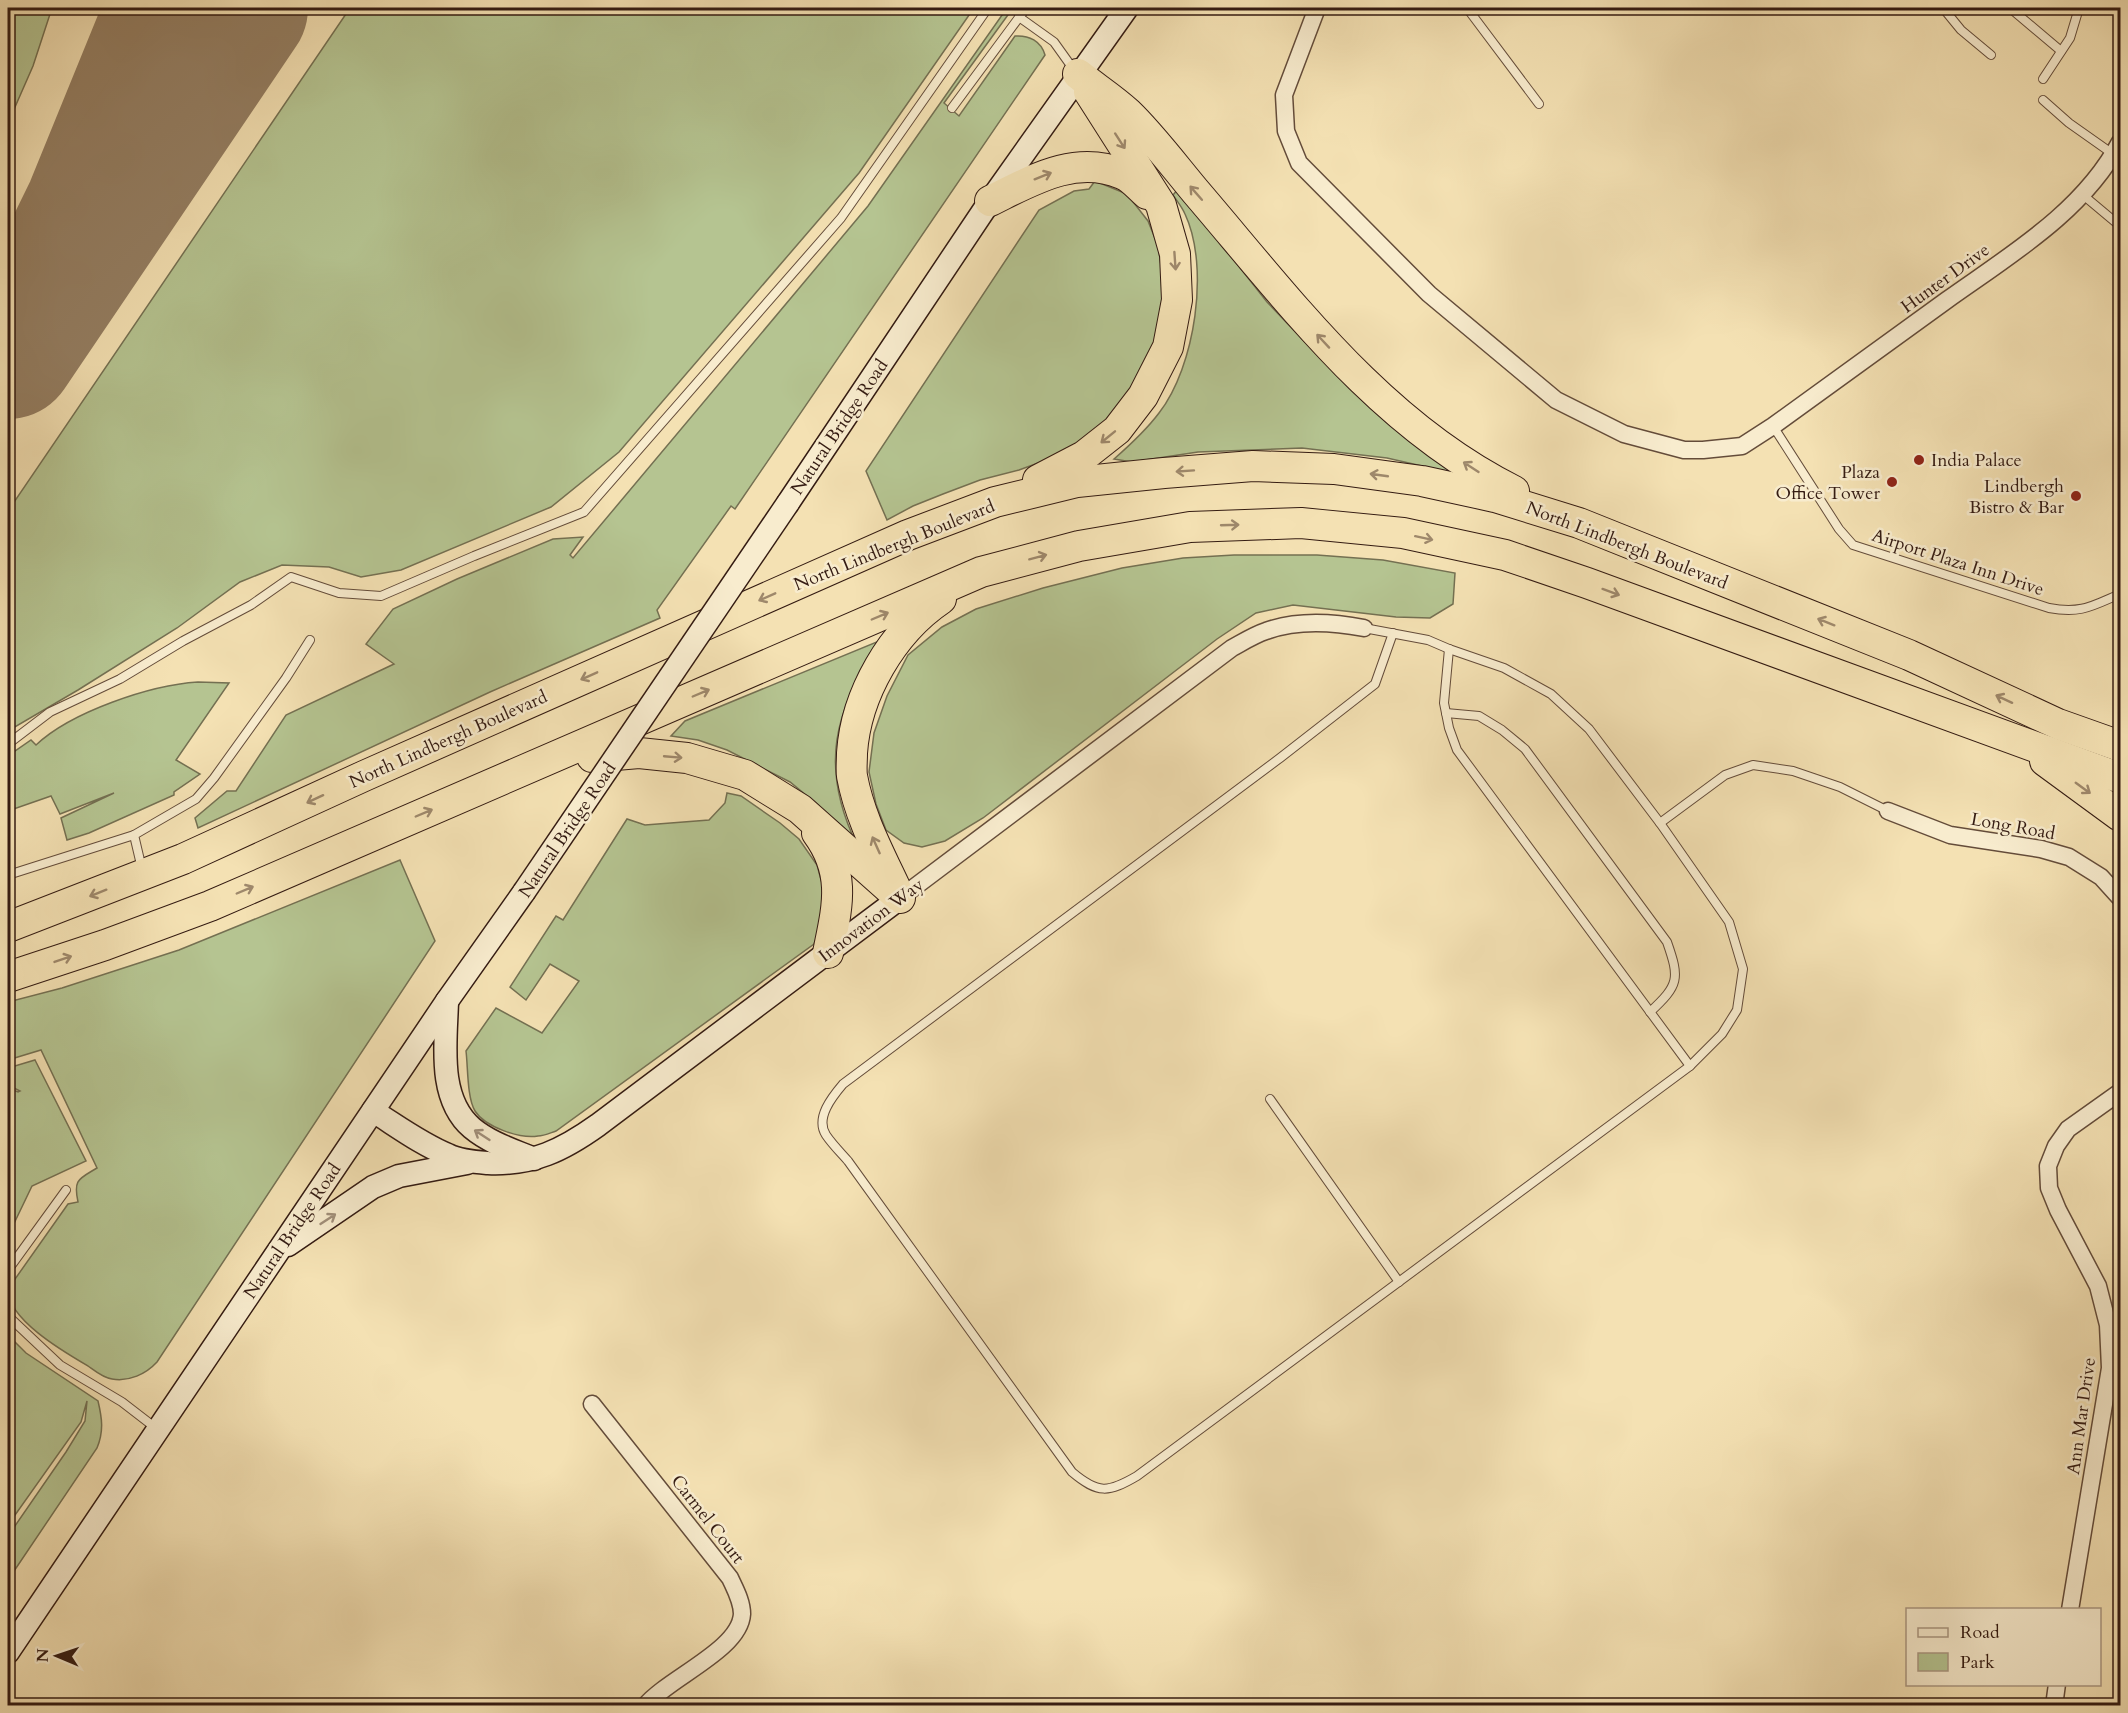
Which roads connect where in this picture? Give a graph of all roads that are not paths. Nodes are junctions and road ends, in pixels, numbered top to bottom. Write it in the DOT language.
graph roads {
  1 [pos="988,8"];
  2 [pos="1026,8"];
  3 [pos="1127,8"];
  4 [pos="1317,8"];
  5 [pos="1467,8"];
  6 [pos="1943,8"];
  7 [pos="2010,8"];
  8 [pos="2079,8"];
  9 [pos="1019,17"];
  10 [pos="2061,51"];
  11 [pos="1991,55"];
  12 [pos="1078,74"];
  13 [pos="2043,79"];
  14 [pos="2043,100"];
  15 [pos="1539,104"];
  16 [pos="952,108"];
  17 [pos="2118,152"];
  18 [pos="2083,195"];
  19 [pos="990,201"];
  20 [pos="1161,205"];
  21 [pos="2121,226"];
  22 [pos="1773,426"];
  23 [pos="995,502"];
  24 [pos="1579,523"];
  25 [pos="981,572"];
  26 [pos="2121,594"];
  27 [pos="1364,628"];
  28 [pos="1393,633"];
  29 [pos="310,640"];
  30 [pos="1449,649"];
  31 [pos="1446,713"];
  32 [pos="2058,724"];
  33 [pos="2121,730"];
  34 [pos="2019,741"];
  35 [pos="8,744"];
  36 [pos="2121,747"];
  37 [pos="532,766"];
  38 [pos="2121,778"];
  39 [pos="800,809"];
  40 [pos="1888,811"];
  41 [pos="2121,816"];
  42 [pos="1660,823"];
  43 [pos="134,835"];
  44 [pos="8,875"];
  45 [pos="144,875"];
  46 [pos="900,898"];
  47 [pos="2121,898"];
  48 [pos="8,927"];
  49 [pos="828,953"];
  50 [pos="8,978"];
  51 [pos="447,1001"];
  52 [pos="1650,1012"];
  53 [pos="1690,1066"];
  54 [pos="2121,1092"];
  55 [pos="1270,1099"];
  56 [pos="373,1111"];
  57 [pos="535,1160"];
  58 [pos="473,1162"];
  59 [pos="66,1190"];
  60 [pos="279,1251"];
  61 [pos="8,1270"];
  62 [pos="1399,1282"];
  63 [pos="8,1316"];
  64 [pos="592,1404"];
  65 [pos="158,1430"];
  66 [pos="2070,1608"];
  67 [pos="8,1652"];
  68 [pos="2057,1686"];
  69 [pos="645,1706"];
  70 [pos="2054,1706"];
  1 -- 35 [label="lane"];
  2 -- 9 [label="lane"];
  3 -- 12 [label="main road, Natural Bridge Road"];
  4 -- 22 [label="street, Hunter Drive"];
  5 -- 15 [label="lane"];
  6 -- 11 [label="lane"];
  7 -- 10 [label="lane"];
  8 -- 10 [label="lane"];
  9 -- 12 [label="lane"];
  9 -- 16 [label="lane"];
  10 -- 13 [label="lane"];
  12 -- 19 [label="main road, Natural Bridge Road"];
  12 -- 20 [label="highway, one-way"];
  24 -- 12 [label="highway, one-way"];
  14 -- 17 [label="lane"];
  17 -- 18 [label="street, Hunter Drive"];
  18 -- 21 [label="lane"];
  18 -- 22 [label="street, Hunter Drive"];
  19 -- 20 [label="highway, one-way"];
  19 -- 51 [label="main road, Natural Bridge Road, bridge"];
  20 -- 23 [label="highway, one-way"];
  22 -- 26 [label="lane, Airport Plaza Inn Drive"];
  24 -- 23 [label="highway, North Lindbergh Boulevard, one-way"];
  23 -- 45 [label="highway, North Lindbergh Boulevard, one-way"];
  32 -- 24 [label="highway, North Lindbergh Boulevard, one-way"];
  25 -- 34 [label="highway, one-way"];
  37 -- 25 [label="highway, one-way"];
  46 -- 25 [label="highway, one-way"];
  27 -- 28 [label="lane"];
  27 -- 46 [label="street, Innovation Way"];
  28 -- 30 [label="lane"];
  28 -- 62 [label="lane"];
  29 -- 43 [label="lane"];
  30 -- 31 [label="lane"];
  30 -- 42 [label="lane"];
  31 -- 52 [label="lane"];
  31 -- 52 [label="lane"];
  32 -- 33 [label="highway"];
  32 -- 36 [label="highway, North Lindbergh Boulevard"];
  34 -- 38 [label="highway"];
  34 -- 41 [label="highway, one-way"];
  37 -- 39 [label="highway, one-way"];
  50 -- 37 [label="highway, one-way"];
  39 -- 46 [label="highway"];
  39 -- 49 [label="highway"];
  40 -- 42 [label="lane"];
  40 -- 47 [label="street, Long Road"];
  42 -- 53 [label="lane"];
  43 -- 44 [label="lane"];
  43 -- 45 [label="lane"];
  45 -- 48 [label="highway, North Lindbergh Boulevard, one-way"];
  46 -- 49 [label="main road, Innovation Way"];
  49 -- 57 [label="main road, Innovation Way"];
  51 -- 56 [label="main road, Natural Bridge Road"];
  57 -- 51 [label="main road, one-way"];
  52 -- 53 [label="lane"];
  53 -- 62 [label="lane"];
  54 -- 66 [label="street, Ann Mar Drive"];
  55 -- 62 [label="lane"];
  56 -- 58 [label="main road, Innovation Way"];
  56 -- 60 [label="main road, Natural Bridge Road"];
  57 -- 58 [label="main road, Innovation Way"];
  60 -- 58 [label="main road, one-way"];
  59 -- 61 [label="lane"];
  60 -- 65 [label="main road, Natural Bridge Road"];
  63 -- 65 [label="lane"];
  64 -- 69 [label="street, Carmel Court"];
  65 -- 67 [label="main road, Natural Bridge Road"];
  68 -- 70 [label="street"];
}
